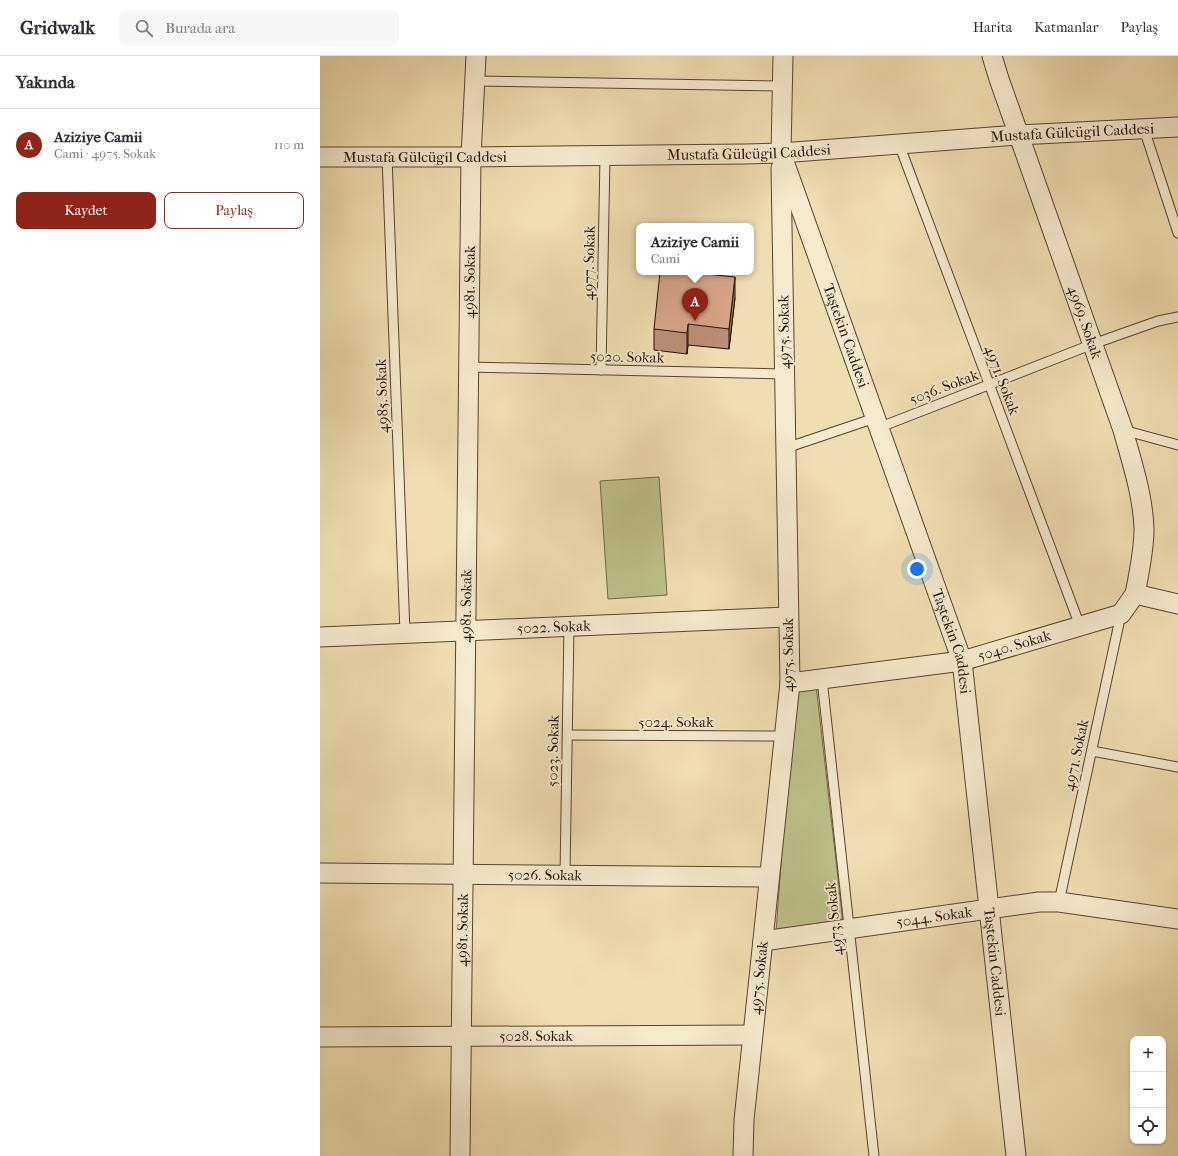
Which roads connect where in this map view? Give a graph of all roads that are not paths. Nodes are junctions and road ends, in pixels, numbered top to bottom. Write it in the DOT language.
graph roads {
  1 [pos="476,56"];
  2 [pos="783,56"];
  3 [pos="992,56"];
  4 [pos="474,81"];
  5 [pos="783,86"];
  6 [pos="1178,127"];
  7 [pos="1144,129"];
  8 [pos="1018,135"];
  9 [pos="899,144"];
  10 [pos="781,153"];
  11 [pos="605,156"];
  12 [pos="320,157"];
  13 [pos="387,157"];
  14 [pos="471,158"];
  15 [pos="1178,233"];
  16 [pos="1178,317"];
  17 [pos="1092,344"];
  18 [pos="469,367"];
  19 [pos="601,370"];
  20 [pos="785,374"];
  21 [pos="989,385"];
  22 [pos="877,423"];
  23 [pos="1123,430"];
  24 [pos="1178,445"];
  25 [pos="786,448"];
  26 [pos="1135,594"];
  27 [pos="1178,604"];
  28 [pos="1121,614"];
  29 [pos="788,617"];
  30 [pos="569,626"];
  31 [pos="1080,626"];
  32 [pos="466,631"];
  33 [pos="405,634"];
  34 [pos="320,637"];
  35 [pos="962,661"];
  36 [pos="822,679"];
  37 [pos="790,683"];
  38 [pos="568,735"];
  39 [pos="784,736"];
  40 [pos="1092,751"];
  41 [pos="1178,768"];
  42 [pos="320,873"];
  43 [pos="463,874"];
  44 [pos="565,875"];
  45 [pos="769,877"];
  46 [pos="1059,902"];
  47 [pos="990,909"];
  48 [pos="1178,919"];
  49 [pos="849,929"];
  50 [pos="762,941"];
  51 [pos="752,1035"];
  52 [pos="461,1036"];
  53 [pos="320,1037"];
  54 [pos="460,1156"];
  55 [pos="743,1156"];
  56 [pos="874,1156"];
  57 [pos="1016,1156"];
  1 -- 4 [label="street, 4981. Sokak"];
  2 -- 5 [label="street, Taştekin Caddesi"];
  3 -- 8 [label="street, 4969. Sokak"];
  4 -- 5 [label="lane"];
  4 -- 14 [label="street, 4981. Sokak"];
  5 -- 10 [label="street, Taştekin Caddesi"];
  6 -- 7 [label="street, Mustafa Gülcügil Caddesi"];
  7 -- 8 [label="street, Mustafa Gülcügil Caddesi"];
  7 -- 15 [label="lane"];
  8 -- 9 [label="street, Mustafa Gülcügil Caddesi"];
  8 -- 17 [label="street, 4969. Sokak"];
  9 -- 10 [label="street, Mustafa Gülcügil Caddesi"];
  9 -- 21 [label="lane, 4971. Sokak"];
  10 -- 11 [label="street, Mustafa Gülcügil Caddesi"];
  10 -- 20 [label="street, 4975. Sokak"];
  10 -- 22 [label="street, Taştekin Caddesi"];
  11 -- 14 [label="street, Mustafa Gülcügil Caddesi"];
  11 -- 19 [label="lane, 4977. Sokak"];
  12 -- 13 [label="street, Mustafa Gülcügil Caddesi"];
  13 -- 14 [label="street, Mustafa Gülcügil Caddesi"];
  13 -- 33 [label="lane, 4985. Sokak"];
  14 -- 18 [label="street, 4981. Sokak"];
  16 -- 17 [label="lane, 5036. Sokak"];
  17 -- 21 [label="lane, 5036. Sokak"];
  17 -- 23 [label="street, 4969. Sokak"];
  18 -- 19 [label="lane, 5020. Sokak"];
  18 -- 32 [label="street, 4981. Sokak"];
  19 -- 20 [label="lane, 5020. Sokak"];
  20 -- 25 [label="street, 4975. Sokak"];
  21 -- 22 [label="lane, 5036. Sokak"];
  21 -- 31 [label="lane, 4971. Sokak"];
  22 -- 25 [label="lane, 5036. Sokak"];
  22 -- 35 [label="street, Taştekin Caddesi"];
  23 -- 24 [label="lane"];
  23 -- 26 [label="street, 4969. Sokak"];
  25 -- 29 [label="street, 4975. Sokak"];
  26 -- 27 [label="street"];
  26 -- 28 [label="street"];
  28 -- 31 [label="street, 5040. Sokak"];
  28 -- 40 [label="lane, 4971. Sokak"];
  29 -- 30 [label="street, 5022. Sokak"];
  29 -- 37 [label="street, 4975. Sokak"];
  30 -- 32 [label="street, 5022. Sokak"];
  30 -- 38 [label="lane, 5023. Sokak"];
  31 -- 35 [label="street, 5040. Sokak"];
  32 -- 33 [label="street, 5022. Sokak"];
  32 -- 43 [label="street, 4981. Sokak"];
  33 -- 34 [label="street, 5022. Sokak"];
  35 -- 36 [label="street, 5040. Sokak"];
  35 -- 47 [label="street, Taştekin Caddesi"];
  36 -- 37 [label="street, 5040. Sokak"];
  36 -- 49 [label="lane, 4973. Sokak"];
  37 -- 39 [label="street, 4975. Sokak"];
  38 -- 39 [label="lane, 5024. Sokak"];
  38 -- 44 [label="lane, 5023. Sokak"];
  39 -- 45 [label="street, 4975. Sokak"];
  40 -- 41 [label="lane"];
  40 -- 46 [label="lane, 4971. Sokak"];
  42 -- 43 [label="street, 5026. Sokak"];
  43 -- 44 [label="street, 5026. Sokak"];
  43 -- 52 [label="street, 4981. Sokak"];
  44 -- 45 [label="street, 5026. Sokak"];
  45 -- 50 [label="street, 4975. Sokak"];
  46 -- 47 [label="street, 5044. Sokak"];
  46 -- 48 [label="street, 5044. Sokak"];
  47 -- 49 [label="street, 5044. Sokak"];
  47 -- 57 [label="street, Taştekin Caddesi"];
  49 -- 50 [label="street, 5044. Sokak"];
  49 -- 56 [label="lane, 4973. Sokak"];
  50 -- 51 [label="street, 4975. Sokak"];
  51 -- 52 [label="street, 5028. Sokak"];
  51 -- 55 [label="street, 4975. Sokak"];
  52 -- 53 [label="street, 5028. Sokak"];
  52 -- 54 [label="street, 4981. Sokak"];
}
